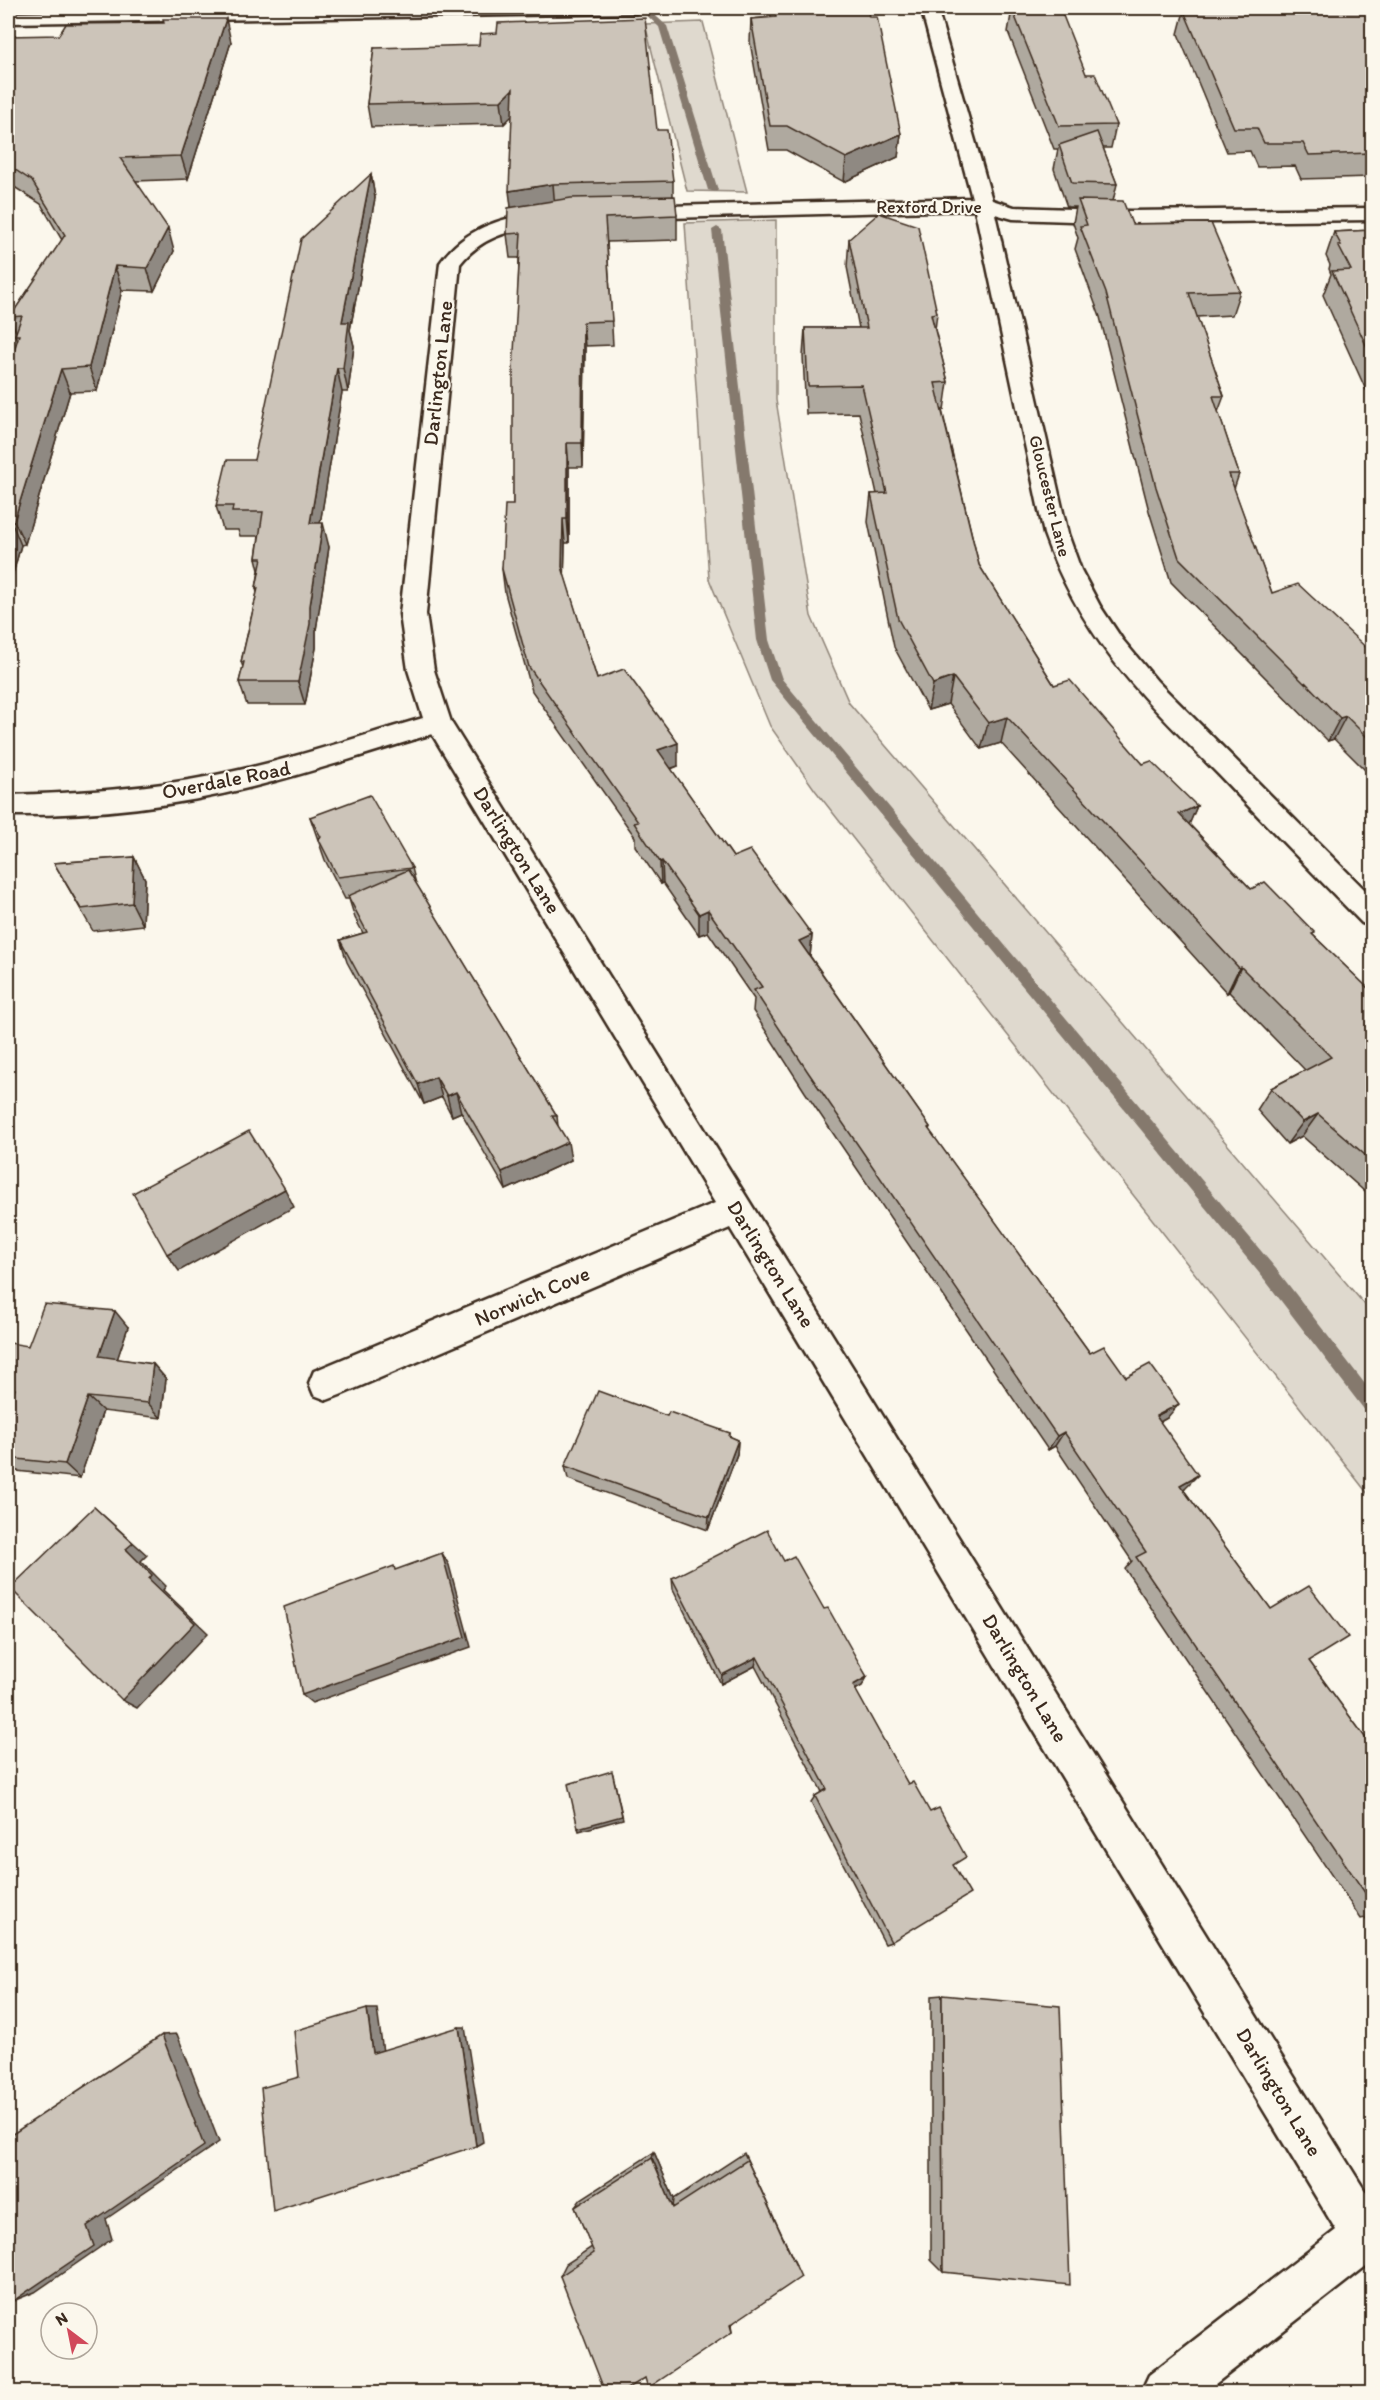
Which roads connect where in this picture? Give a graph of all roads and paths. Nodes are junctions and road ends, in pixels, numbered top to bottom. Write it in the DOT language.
graph roads {
  1 [pos="614,8"];
  2 [pos="636,8"];
  3 [pos="929,8"];
  4 [pos="424,10"];
  5 [pos="8,18"];
  6 [pos="984,204"];
  7 [pos="607,213"];
  8 [pos="572,214"];
  9 [pos="1372,214"];
  10 [pos="438,723"];
  11 [pos="8,805"];
  12 [pos="1372,915"];
  13 [pos="738,1209"];
  14 [pos="327,1383"];
  15 [pos="1370,2241"];
  16 [pos="1166,2392"];
  1 -- 2 [label="street"];
  1 -- 4 [label="street"];
  3 -- 6 [label="street, Gloucester Lane"];
  4 -- 5 [label="street"];
  6 -- 7 [label="street, Rexford Drive"];
  6 -- 9 [label="street, Rexford Drive"];
  6 -- 12 [label="street, Gloucester Lane"];
  8 -- 10 [label="street, Darlington Lane"];
  10 -- 11 [label="street, Overdale Road"];
  10 -- 13 [label="street, Darlington Lane"];
  13 -- 14 [label="street, Norwich Cove"];
  13 -- 15 [label="street, Darlington Lane"];
  15 -- 16 [label="street"];
}
